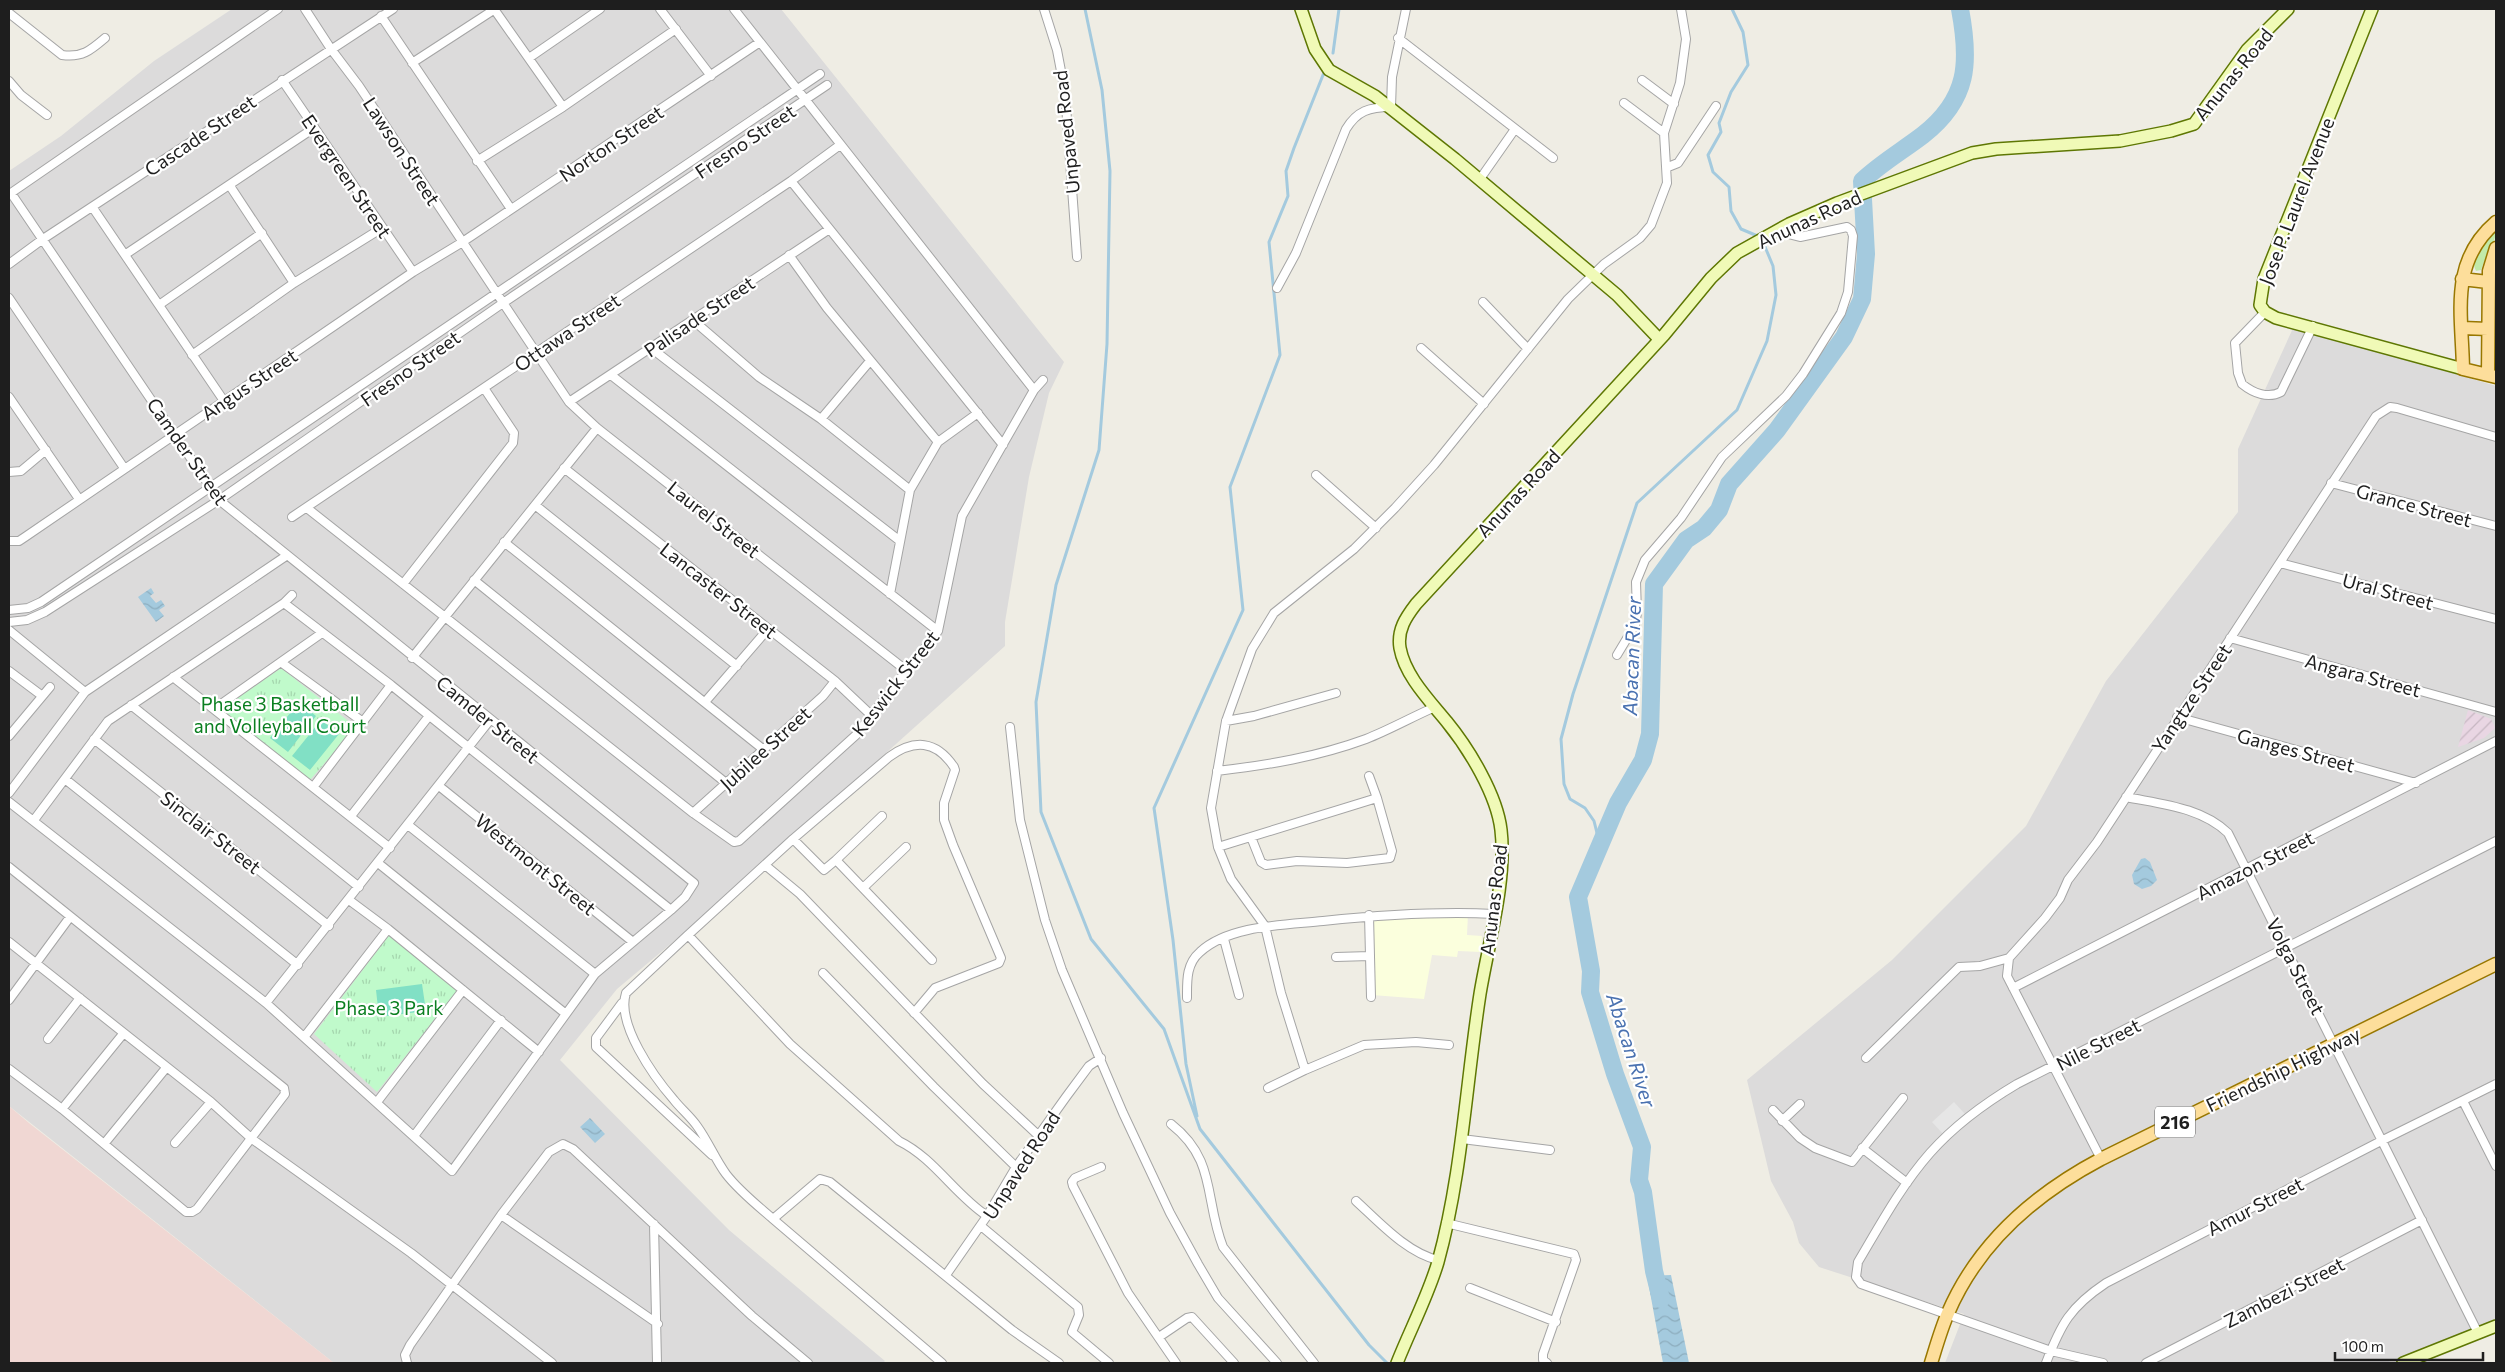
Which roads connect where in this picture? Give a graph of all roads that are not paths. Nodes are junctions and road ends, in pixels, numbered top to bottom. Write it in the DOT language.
graph roads {
  1 [pos="278,9"];
  2 [pos="305,9"];
  3 [pos="392,9"];
  4 [pos="495,9"];
  5 [pos="600,9"];
  6 [pos="660,9"];
  7 [pos="734,9"];
  8 [pos="1044,9"];
  9 [pos="1301,9"];
  10 [pos="1406,9"];
  11 [pos="1680,9"];
  12 [pos="2288,9"];
  13 [pos="2369,10"];
  14 [pos="9,13"];
  15 [pos="382,16"];
  16 [pos="676,29"];
  17 [pos="105,38"];
  18 [pos="1398,38"];
  19 [pos="760,42"];
  20 [pos="331,49"];
  21 [pos="529,58"];
  22 [pos="412,63"];
  23 [pos="820,74"];
  24 [pos="711,76"];
  25 [pos="282,80"];
  26 [pos="1642,80"];
  27 [pos="9,81"];
  28 [pos="827,85"];
  29 [pos="797,90"];
  30 [pos="805,100"];
  31 [pos="1624,103"];
  32 [pos="1674,104"];
  33 [pos="563,106"];
  34 [pos="1716,106"];
  35 [pos="1391,107"];
  36 [pos="47,114"];
  37 [pos="314,128"];
  38 [pos="1515,129"];
  39 [pos="1664,133"];
  40 [pos="840,145"];
  41 [pos="1553,158"];
  42 [pos="477,161"];
  43 [pos="1668,167"];
  44 [pos="1480,179"];
  45 [pos="791,181"];
  46 [pos="230,186"];
  47 [pos="93,208"];
  48 [pos="511,209"];
  49 [pos="2496,222"];
  50 [pos="382,228"];
  51 [pos="828,230"];
  52 [pos="1775,232"];
  53 [pos="262,233"];
  54 [pos="43,239"];
  55 [pos="461,243"];
  56 [pos="2496,248"];
  57 [pos="126,254"];
  58 [pos="789,255"];
  59 [pos="1077,257"];
  60 [pos="9,264"];
  61 [pos="413,272"];
  62 [pos="1593,274"];
  63 [pos="2462,280"];
  64 [pos="2488,282"];
  65 [pos="294,283"];
  66 [pos="1276,288"];
  67 [pos="497,294"];
  68 [pos="9,298"];
  69 [pos="1483,302"];
  70 [pos="503,303"];
  71 [pos="159,305"];
  72 [pos="2265,312"];
  73 [pos="694,321"];
  74 [pos="2313,326"];
  75 [pos="2463,328"];
  76 [pos="2488,329"];
  77 [pos="1660,339"];
  78 [pos="651,348"];
  79 [pos="1421,348"];
  80 [pos="1528,349"];
  81 [pos="537,353"];
  82 [pos="192,355"];
  83 [pos="870,361"];
  84 [pos="2463,368"];
  85 [pos="611,375"];
  86 [pos="2492,376"];
  87 [pos="1043,380"];
  88 [pos="484,388"];
  89 [pos="1034,390"];
  90 [pos="9,397"];
  91 [pos="224,401"];
  92 [pos="569,402"];
  93 [pos="1484,404"];
  94 [pos="978,413"];
  95 [pos="821,420"];
  96 [pos="597,428"];
  97 [pos="175,434"];
  98 [pos="2496,437"];
  99 [pos="938,442"];
  100 [pos="1002,445"];
  101 [pos="46,450"];
  102 [pos="124,468"];
  103 [pos="564,468"];
  104 [pos="9,472"];
  105 [pos="1316,475"];
  106 [pos="2331,483"];
  107 [pos="210,487"];
  108 [pos="910,490"];
  109 [pos="79,500"];
  110 [pos="218,500"];
  111 [pos="535,505"];
  112 [pos="307,508"];
  113 [pos="292,517"];
  114 [pos="2496,526"];
  115 [pos="1376,528"];
  116 [pos="9,541"];
  117 [pos="504,542"];
  118 [pos="900,542"];
  119 [pos="286,556"];
  120 [pos="2280,563"];
  121 [pos="474,580"];
  122 [pos="403,584"];
  123 [pos="890,594"];
  124 [pos="292,595"];
  125 [pos="284,603"];
  126 [pos="9,610"];
  127 [pos="445,616"];
  128 [pos="2496,619"];
  129 [pos="9,622"];
  130 [pos="768,629"];
  131 [pos="9,630"];
  132 [pos="938,631"];
  133 [pos="322,633"];
  134 [pos="2230,638"];
  135 [pos="1617,654"];
  136 [pos="412,658"];
  137 [pos="282,663"];
  138 [pos="737,666"];
  139 [pos="9,671"];
  140 [pos="907,671"];
  141 [pos="173,677"];
  142 [pos="835,681"];
  143 [pos="391,685"];
  144 [pos="50,687"];
  145 [pos="85,692"];
  146 [pos="1336,693"];
  147 [pos="41,695"];
  148 [pos="705,702"];
  149 [pos="130,705"];
  150 [pos="1435,706"];
  151 [pos="214,709"];
  152 [pos="2496,712"];
  153 [pos="870,715"];
  154 [pos="429,716"];
  155 [pos="2177,717"];
  156 [pos="490,720"];
  157 [pos="1226,720"];
  158 [pos="363,722"];
  159 [pos="1010,727"];
  160 [pos="9,736"];
  161 [pos="94,739"];
  162 [pos="2496,741"];
  163 [pos="469,749"];
  164 [pos="764,750"];
  165 [pos="1217,771"];
  166 [pos="1369,776"];
  167 [pos="65,779"];
  168 [pos="726,783"];
  169 [pos="2416,783"];
  170 [pos="314,786"];
  171 [pos="439,786"];
  172 [pos="9,793"];
  173 [pos="2126,797"];
  174 [pos="1377,798"];
  175 [pos="9,802"];
  176 [pos="694,813"];
  177 [pos="351,816"];
  178 [pos="882,816"];
  179 [pos="34,820"];
  180 [pos="408,825"];
  181 [pos="1251,837"];
  182 [pos="794,839"];
  183 [pos="2496,841"];
  184 [pos="906,847"];
  185 [pos="1218,847"];
  186 [pos="390,848"];
  187 [pos="836,860"];
  188 [pos="378,863"];
  189 [pos="765,865"];
  190 [pos="9,867"];
  191 [pos="2246,869"];
  192 [pos="864,887"];
  193 [pos="359,888"];
  194 [pos="349,900"];
  195 [pos="671,910"];
  196 [pos="1494,914"];
  197 [pos="1369,915"];
  198 [pos="70,917"];
  199 [pos="329,926"];
  200 [pos="1265,926"];
  201 [pos="388,929"];
  202 [pos="688,935"];
  203 [pos="1224,939"];
  204 [pos="9,942"];
  205 [pos="633,942"];
  206 [pos="2287,947"];
  207 [pos="1370,956"];
  208 [pos="1336,957"];
  209 [pos="2009,958"];
  210 [pos="932,960"];
  211 [pos="37,964"];
  212 [pos="2496,964"];
  213 [pos="298,965"];
  214 [pos="823,973"];
  215 [pos="595,974"];
  216 [pos="2013,988"];
  217 [pos="463,990"];
  218 [pos="1239,996"];
  219 [pos="80,998"];
  220 [pos="1187,998"];
  221 [pos="1371,998"];
  222 [pos="9,1000"];
  223 [pos="266,1003"];
  224 [pos="622,1003"];
  225 [pos="914,1013"];
  226 [pos="566,1014"];
  227 [pos="501,1020"];
  228 [pos="123,1034"];
  229 [pos="305,1036"];
  230 [pos="48,1039"];
  231 [pos="2335,1044"];
  232 [pos="1449,1045"];
  233 [pos="539,1052"];
  234 [pos="1101,1058"];
  235 [pos="1866,1058"];
  236 [pos="2054,1067"];
  237 [pos="166,1068"];
  238 [pos="9,1069"];
  239 [pos="1305,1070"];
  240 [pos="2496,1084"];
  241 [pos="1268,1088"];
  242 [pos="1903,1098"];
  243 [pos="2463,1101"];
  244 [pos="211,1102"];
  245 [pos="377,1102"];
  246 [pos="1800,1104"];
  247 [pos="62,1109"];
  248 [pos="1773,1110"];
  249 [pos="1782,1121"];
  250 [pos="1171,1124"];
  251 [pos="414,1136"];
  252 [pos="1039,1136"];
  253 [pos="252,1139"];
  254 [pos="1462,1139"];
  255 [pos="2383,1140"];
  256 [pos="175,1143"];
  257 [pos="104,1144"];
  258 [pos="1862,1148"];
  259 [pos="1550,1150"];
  260 [pos="715,1158"];
  261 [pos="2101,1159"];
  262 [pos="2496,1166"];
  263 [pos="1016,1167"];
  264 [pos="1100,1167"];
  265 [pos="1907,1183"];
  266 [pos="1356,1201"];
  267 [pos="501,1215"];
  268 [pos="988,1216"];
  269 [pos="773,1219"];
  270 [pos="2422,1220"];
  271 [pos="1446,1223"];
  272 [pos="654,1224"];
  273 [pos="981,1226"];
  274 [pos="1438,1262"];
  275 [pos="946,1275"];
  276 [pos="453,1284"];
  277 [pos="1470,1288"];
  278 [pos="1947,1314"];
  279 [pos="1556,1322"];
  280 [pos="658,1324"];
  281 [pos="2496,1326"];
  282 [pos="2478,1333"];
  283 [pos="1159,1337"];
  284 [pos="2051,1351"];
  285 [pos="407,1363"];
  286 [pos="552,1363"];
  287 [pos="657,1363"];
  288 [pos="808,1363"];
  289 [pos="942,1363"];
  290 [pos="1059,1363"];
  291 [pos="1109,1363"];
  292 [pos="1176,1363"];
  293 [pos="1234,1363"];
  294 [pos="1277,1363"];
  295 [pos="1314,1363"];
  296 [pos="1397,1363"];
  297 [pos="1546,1363"];
  298 [pos="1931,1363"];
  299 [pos="2046,1363"];
  300 [pos="2103,1363"];
  301 [pos="2146,1363"];
  302 [pos="2402,1363"];
  1 -- 54 [label="street, Camder Street"];
  2 -- 20 [label="street, Lawson Street"];
  3 -- 15 [label="street, Cascade Street"];
  4 -- 21 [label="street"];
  4 -- 22 [label="street"];
  5 -- 21 [label="street"];
  6 -- 16 [label="street"];
  7 -- 19 [label="street"];
  8 -- 59 [label="street, Unpaved Road"];
  9 -- 35 [label="street"];
  10 -- 18 [label="street"];
  11 -- 32 [label="street"];
  12 -- 52 [label="street, Anunas Road"];
  13 -- 72 [label="street, Jose P. Laurel Avenue"];
  14 -- 17 [label="street"];
  15 -- 20 [label="street, Cascade Street"];
  15 -- 22 [label="street"];
  16 -- 24 [label="street"];
  16 -- 33 [label="street"];
  18 -- 35 [label="street"];
  18 -- 38 [label="street"];
  19 -- 24 [label="street, Norton Street"];
  19 -- 29 [label="street"];
  20 -- 25 [label="street, Cascade Street"];
  20 -- 55 [label="street, Lawson Street"];
  21 -- 33 [label="street"];
  22 -- 42 [label="street"];
  23 -- 29 [label="street, Fresno Street"];
  24 -- 48 [label="street, Norton Street"];
  25 -- 37 [label="street, Evergreen Street"];
  25 -- 47 [label="street, Cascade Street"];
  26 -- 32 [label="street"];
  27 -- 36 [label="street"];
  28 -- 30 [label="street, Fresno Street"];
  29 -- 30 [label="street"];
  29 -- 67 [label="street, Fresno Street"];
  30 -- 40 [label="street"];
  30 -- 70 [label="street, Fresno Street"];
  31 -- 39 [label="street"];
  32 -- 39 [label="street"];
  33 -- 42 [label="street"];
  34 -- 43 [label="street"];
  35 -- 44 [label="street"];
  35 -- 66 [label="street"];
  37 -- 46 [label="street"];
  37 -- 50 [label="street, Evergreen Street"];
  38 -- 41 [label="street"];
  38 -- 44 [label="street"];
  39 -- 43 [label="street"];
  40 -- 45 [label="street, Ottawa Street"];
  40 -- 89 [label="street"];
  42 -- 48 [label="street"];
  43 -- 62 [label="street"];
  44 -- 62 [label="street"];
  45 -- 51 [label="street"];
  45 -- 81 [label="street, Ottawa Street"];
  46 -- 53 [label="street"];
  46 -- 57 [label="street"];
  47 -- 54 [label="street, Cascade Street"];
  47 -- 57 [label="street"];
  48 -- 55 [label="street, Norton Street"];
  49 -- 63 [label="main road"];
  50 -- 61 [label="street, Evergreen Street"];
  50 -- 65 [label="street"];
  51 -- 58 [label="street, Palisade Street"];
  51 -- 94 [label="street"];
  52 -- 77 [label="street, Anunas Road"];
  52 -- 135 [label="street"];
  53 -- 65 [label="street"];
  53 -- 71 [label="street"];
  54 -- 60 [label="street, Cascade Street"];
  54 -- 97 [label="street, Camder Street"];
  55 -- 61 [label="street, Angus Street"];
  55 -- 67 [label="street, Lawson Street"];
  56 -- 64 [label="main road"];
  57 -- 71 [label="street"];
  58 -- 73 [label="street, Palisade Street"];
  58 -- 83 [label="street"];
  61 -- 91 [label="street, Angus Street"];
  62 -- 77 [label="street"];
  62 -- 80 [label="street"];
  63 -- 64 [label="main road"];
  63 -- 75 [label="main road"];
  64 -- 76 [label="main road"];
  65 -- 82 [label="street"];
  67 -- 70 [label="street, Lawson Street"];
  67 -- 107 [label="street, Fresno Street"];
  68 -- 102 [label="street"];
  69 -- 80 [label="street"];
  70 -- 81 [label="street, Laurel Street"];
  70 -- 110 [label="street, Fresno Street"];
  71 -- 82 [label="street"];
  72 -- 74 [label="street, Jose P. Laurel Avenue"];
  72 -- 74 [label="street"];
  73 -- 78 [label="street, Palisade Street"];
  73 -- 95 [label="street"];
  74 -- 84 [label="street, Jose P. Laurel Avenue"];
  75 -- 76 [label="main road"];
  75 -- 84 [label="main road"];
  76 -- 86 [label="main road"];
  77 -- 150 [label="street, Anunas Road"];
  78 -- 85 [label="street, Palisade Street"];
  78 -- 118 [label="street"];
  79 -- 93 [label="street"];
  80 -- 93 [label="street"];
  81 -- 88 [label="street, Ottawa Street"];
  81 -- 92 [label="street, Laurel Street"];
  82 -- 91 [label="street"];
  83 -- 95 [label="street"];
  83 -- 99 [label="street"];
  84 -- 86 [label="main road"];
  85 -- 92 [label="street, Palisade Street"];
  85 -- 123 [label="street"];
  87 -- 89 [label="street, Keswick Street"];
  88 -- 112 [label="street, Ottawa Street"];
  88 -- 122 [label="street"];
  89 -- 100 [label="street, Keswick Street"];
  90 -- 101 [label="street"];
  91 -- 97 [label="street, Angus Street"];
  92 -- 96 [label="street, Laurel Street"];
  93 -- 115 [label="street"];
  94 -- 99 [label="street"];
  94 -- 100 [label="street"];
  95 -- 108 [label="street"];
  96 -- 103 [label="street"];
  96 -- 140 [label="street, Laurel Street"];
  97 -- 102 [label="street, Angus Street"];
  97 -- 107 [label="street, Camder Street"];
  98 -- 106 [label="street, Yangtze Street"];
  99 -- 108 [label="street"];
  100 -- 132 [label="street, Keswick Street"];
  101 -- 104 [label="street"];
  101 -- 109 [label="street"];
  102 -- 109 [label="street, Angus Street"];
  103 -- 111 [label="street"];
  103 -- 130 [label="street, Lancaster Street"];
  105 -- 115 [label="street"];
  106 -- 114 [label="street, Grance Street"];
  106 -- 120 [label="street, Yangtze Street"];
  107 -- 110 [label="street, Camder Street"];
  107 -- 126 [label="street, Fresno Street"];
  108 -- 118 [label="street"];
  109 -- 116 [label="street, Angus Street"];
  110 -- 119 [label="street, Camder Street"];
  110 -- 129 [label="street, Fresno Street"];
  111 -- 117 [label="street"];
  111 -- 138 [label="street"];
  112 -- 113 [label="street, Ottawa Street"];
  112 -- 122 [label="street"];
  115 -- 157 [label="street"];
  117 -- 121 [label="street"];
  117 -- 148 [label="street"];
  118 -- 123 [label="street"];
  119 -- 136 [label="street, Camder Street"];
  119 -- 145 [label="street"];
  120 -- 128 [label="street, Ural Street"];
  120 -- 134 [label="street, Yangtze Street"];
  121 -- 127 [label="street"];
  121 -- 168 [label="street"];
  122 -- 127 [label="street"];
  123 -- 132 [label="street"];
  124 -- 125 [label="street"];
  125 -- 133 [label="street"];
  125 -- 141 [label="street"];
  127 -- 136 [label="street"];
  127 -- 176 [label="street"];
  130 -- 138 [label="street"];
  130 -- 142 [label="street, Lancaster Street"];
  131 -- 145 [label="street"];
  132 -- 140 [label="street, Keswick Street"];
  133 -- 137 [label="street"];
  133 -- 143 [label="street"];
  134 -- 152 [label="street, Angara Street"];
  134 -- 155 [label="street, Yangtze Street"];
  136 -- 156 [label="street, Camder Street"];
  137 -- 151 [label="street"];
  137 -- 158 [label="street"];
  138 -- 148 [label="street"];
  139 -- 147 [label="street"];
  140 -- 153 [label="street, Keswick Street"];
  141 -- 149 [label="street"];
  141 -- 151 [label="street"];
  142 -- 153 [label="street, Lancaster Street"];
  142 -- 164 [label="street, Jubilee Street"];
  143 -- 154 [label="street"];
  143 -- 158 [label="street"];
  144 -- 147 [label="street"];
  145 -- 172 [label="street"];
  146 -- 157 [label="street"];
  147 -- 160 [label="street"];
  148 -- 164 [label="street"];
  149 -- 161 [label="street"];
  149 -- 193 [label="street"];
  150 -- 165 [label="street"];
  150 -- 196 [label="street, Anunas Road"];
  151 -- 170 [label="street"];
  153 -- 176 [label="street, Keswick Street"];
  154 -- 163 [label="street"];
  154 -- 177 [label="street"];
  155 -- 169 [label="street, Ganges Street"];
  155 -- 173 [label="street, Yangtze Street"];
  156 -- 163 [label="street"];
  156 -- 195 [label="street, Camder Street"];
  157 -- 165 [label="street"];
  158 -- 170 [label="street"];
  159 -- 234 [label="street"];
  161 -- 167 [label="street"];
  161 -- 199 [label="street, Sinclair Street"];
  162 -- 169 [label="street, Amazon Street"];
  163 -- 171 [label="street"];
  163 -- 195 [label="street"];
  164 -- 168 [label="street, Jubilee Street"];
  165 -- 185 [label="street"];
  166 -- 174 [label="street"];
  167 -- 179 [label="street"];
  167 -- 213 [label="street"];
  168 -- 176 [label="street, Jubilee Street"];
  169 -- 191 [label="street, Amazon Street"];
  170 -- 177 [label="street"];
  171 -- 180 [label="street"];
  171 -- 205 [label="street, Westmont Street"];
  173 -- 191 [label="street, Volga Street"];
  173 -- 209 [label="street, Yangtze Street"];
  174 -- 181 [label="street"];
  174 -- 181 [label="street"];
  175 -- 179 [label="street"];
  177 -- 186 [label="street"];
  178 -- 187 [label="street"];
  179 -- 223 [label="street"];
  180 -- 186 [label="street"];
  180 -- 215 [label="street"];
  181 -- 185 [label="street"];
  182 -- 187 [label="street"];
  182 -- 189 [label="street"];
  182 -- 225 [label="street"];
  183 -- 206 [label="street, Nile Street"];
  184 -- 192 [label="street"];
  185 -- 200 [label="street"];
  186 -- 188 [label="street"];
  187 -- 192 [label="street"];
  188 -- 193 [label="street"];
  188 -- 226 [label="street"];
  189 -- 202 [label="street"];
  189 -- 225 [label="street"];
  190 -- 198 [label="street"];
  191 -- 206 [label="street, Volga Street"];
  191 -- 216 [label="street, Amazon Street"];
  192 -- 210 [label="street"];
  193 -- 194 [label="street"];
  194 -- 199 [label="street"];
  194 -- 201 [label="street"];
  195 -- 205 [label="street"];
  196 -- 197 [label="street"];
  196 -- 254 [label="street, Anunas Road"];
  197 -- 200 [label="street"];
  197 -- 207 [label="street"];
  198 -- 211 [label="street"];
  198 -- 253 [label="street"];
  199 -- 213 [label="street"];
  200 -- 203 [label="street"];
  200 -- 239 [label="street"];
  201 -- 217 [label="street"];
  201 -- 229 [label="street"];
  202 -- 224 [label="street"];
  202 -- 268 [label="street"];
  203 -- 218 [label="street"];
  203 -- 220 [label="street"];
  204 -- 211 [label="street"];
  205 -- 215 [label="street"];
  206 -- 231 [label="street, Volga Street"];
  206 -- 236 [label="street, Nile Street"];
  207 -- 208 [label="street"];
  207 -- 221 [label="street"];
  209 -- 216 [label="street"];
  209 -- 235 [label="street"];
  211 -- 219 [label="street"];
  211 -- 222 [label="street"];
  212 -- 231 [label="main road, Friendship Highway / 216"];
  213 -- 223 [label="street"];
  214 -- 263 [label="street"];
  215 -- 226 [label="street"];
  216 -- 236 [label="street"];
  217 -- 227 [label="street"];
  217 -- 245 [label="street"];
  219 -- 228 [label="street"];
  219 -- 230 [label="street"];
  223 -- 229 [label="street"];
  224 -- 260 [label="street"];
  224 -- 260 [label="street"];
  225 -- 252 [label="street"];
  226 -- 233 [label="street"];
  227 -- 233 [label="street"];
  227 -- 251 [label="street"];
  228 -- 237 [label="street"];
  228 -- 247 [label="street"];
  229 -- 245 [label="street"];
  231 -- 255 [label="street, Volga Street"];
  231 -- 261 [label="main road, Friendship Highway / 216"];
  232 -- 239 [label="street"];
  233 -- 251 [label="street"];
  234 -- 252 [label="street, Unpaved Road"];
  234 -- 294 [label="street"];
  236 -- 261 [label="street"];
  236 -- 265 [label="street, Nile Street"];
  237 -- 244 [label="street"];
  237 -- 257 [label="street"];
  238 -- 247 [label="street"];
  239 -- 241 [label="street"];
  240 -- 243 [label="street, Amur Street"];
  242 -- 258 [label="street"];
  243 -- 255 [label="street, Amur Street"];
  243 -- 262 [label="street"];
  244 -- 253 [label="street"];
  244 -- 256 [label="street"];
  245 -- 251 [label="street"];
  246 -- 249 [label="street"];
  247 -- 257 [label="street"];
  248 -- 249 [label="street"];
  249 -- 258 [label="street"];
  250 -- 295 [label="street"];
  252 -- 263 [label="street, Unpaved Road"];
  253 -- 257 [label="street"];
  253 -- 276 [label="street"];
  254 -- 259 [label="street"];
  254 -- 271 [label="street, Anunas Road"];
  255 -- 270 [label="street, Volga Street"];
  255 -- 284 [label="street, Amur Street"];
  258 -- 265 [label="street"];
  260 -- 269 [label="street"];
  261 -- 278 [label="main road, Friendship Highway / 216"];
  263 -- 268 [label="street, Unpaved Road"];
  264 -- 283 [label="street"];
  265 -- 278 [label="street, Nile Street"];
  266 -- 274 [label="street"];
  267 -- 272 [label="street"];
  267 -- 276 [label="street"];
  267 -- 280 [label="street"];
  268 -- 273 [label="street, Unpaved Road"];
  269 -- 275 [label="street"];
  269 -- 289 [label="street"];
  270 -- 282 [label="street, Volga Street"];
  270 -- 301 [label="street, Zambezi Street"];
  271 -- 274 [label="street, Anunas Road"];
  271 -- 279 [label="street"];
  272 -- 280 [label="street"];
  272 -- 288 [label="street"];
  273 -- 275 [label="street, Unpaved Road"];
  273 -- 291 [label="street"];
  274 -- 296 [label="street, Anunas Road"];
  275 -- 290 [label="street"];
  276 -- 285 [label="street"];
  276 -- 286 [label="street"];
  277 -- 279 [label="street"];
  278 -- 284 [label="street, Nile Street"];
  278 -- 298 [label="main road, Friendship Highway / 216"];
  279 -- 297 [label="street"];
  280 -- 287 [label="street"];
  281 -- 282 [label="street"];
  282 -- 302 [label="street"];
  283 -- 292 [label="street"];
  283 -- 293 [label="street"];
  284 -- 299 [label="street, Amur Street"];
  284 -- 300 [label="street, Nile Street"];
}
